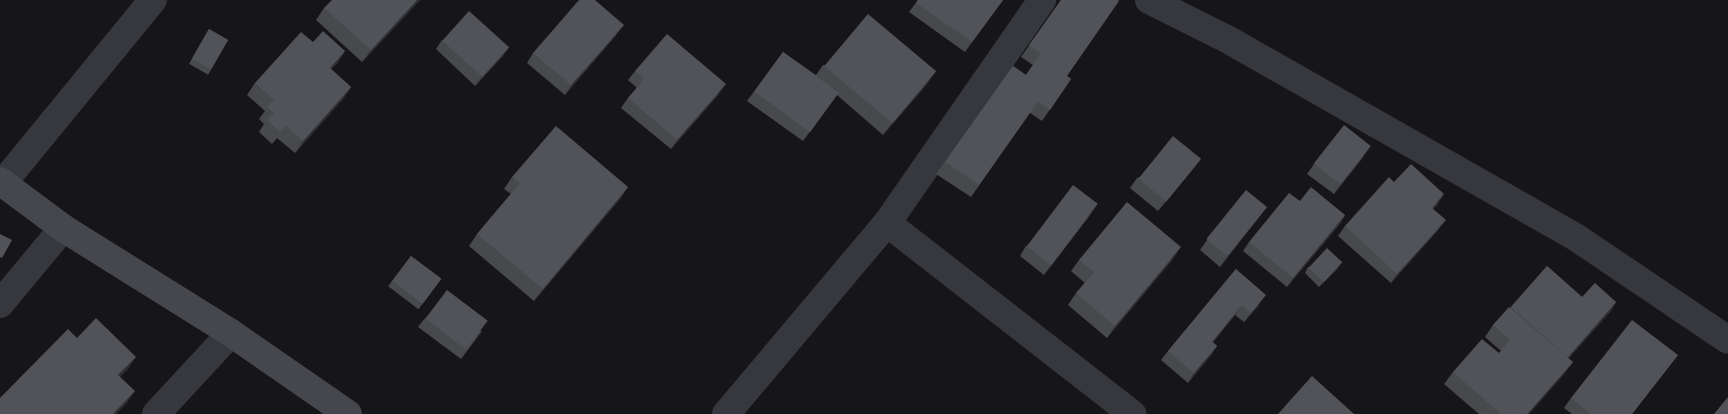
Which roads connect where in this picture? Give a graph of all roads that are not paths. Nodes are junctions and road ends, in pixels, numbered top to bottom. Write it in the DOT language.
graph roads {
  1 [pos="153,0"];
  2 [pos="1042,0"];
  3 [pos="1149,0"];
  4 [pos="1,182"];
  5 [pos="887,223"];
  6 [pos="64,228"];
  7 [pos="0,304"];
  8 [pos="231,333"];
  9 [pos="1728,340"];
  10 [pos="156,414"];
  11 [pos="348,414"];
  12 [pos="726,414"];
  13 [pos="1132,414"];
  1 -- 4 [label="street"];
  2 -- 5 [label="street"];
  3 -- 9 [label="street"];
  4 -- 6 [label="street"];
  5 -- 12 [label="street"];
  5 -- 13 [label="street"];
  6 -- 7 [label="street"];
  6 -- 8 [label="street"];
  8 -- 10 [label="street"];
  8 -- 11 [label="street"];
}
